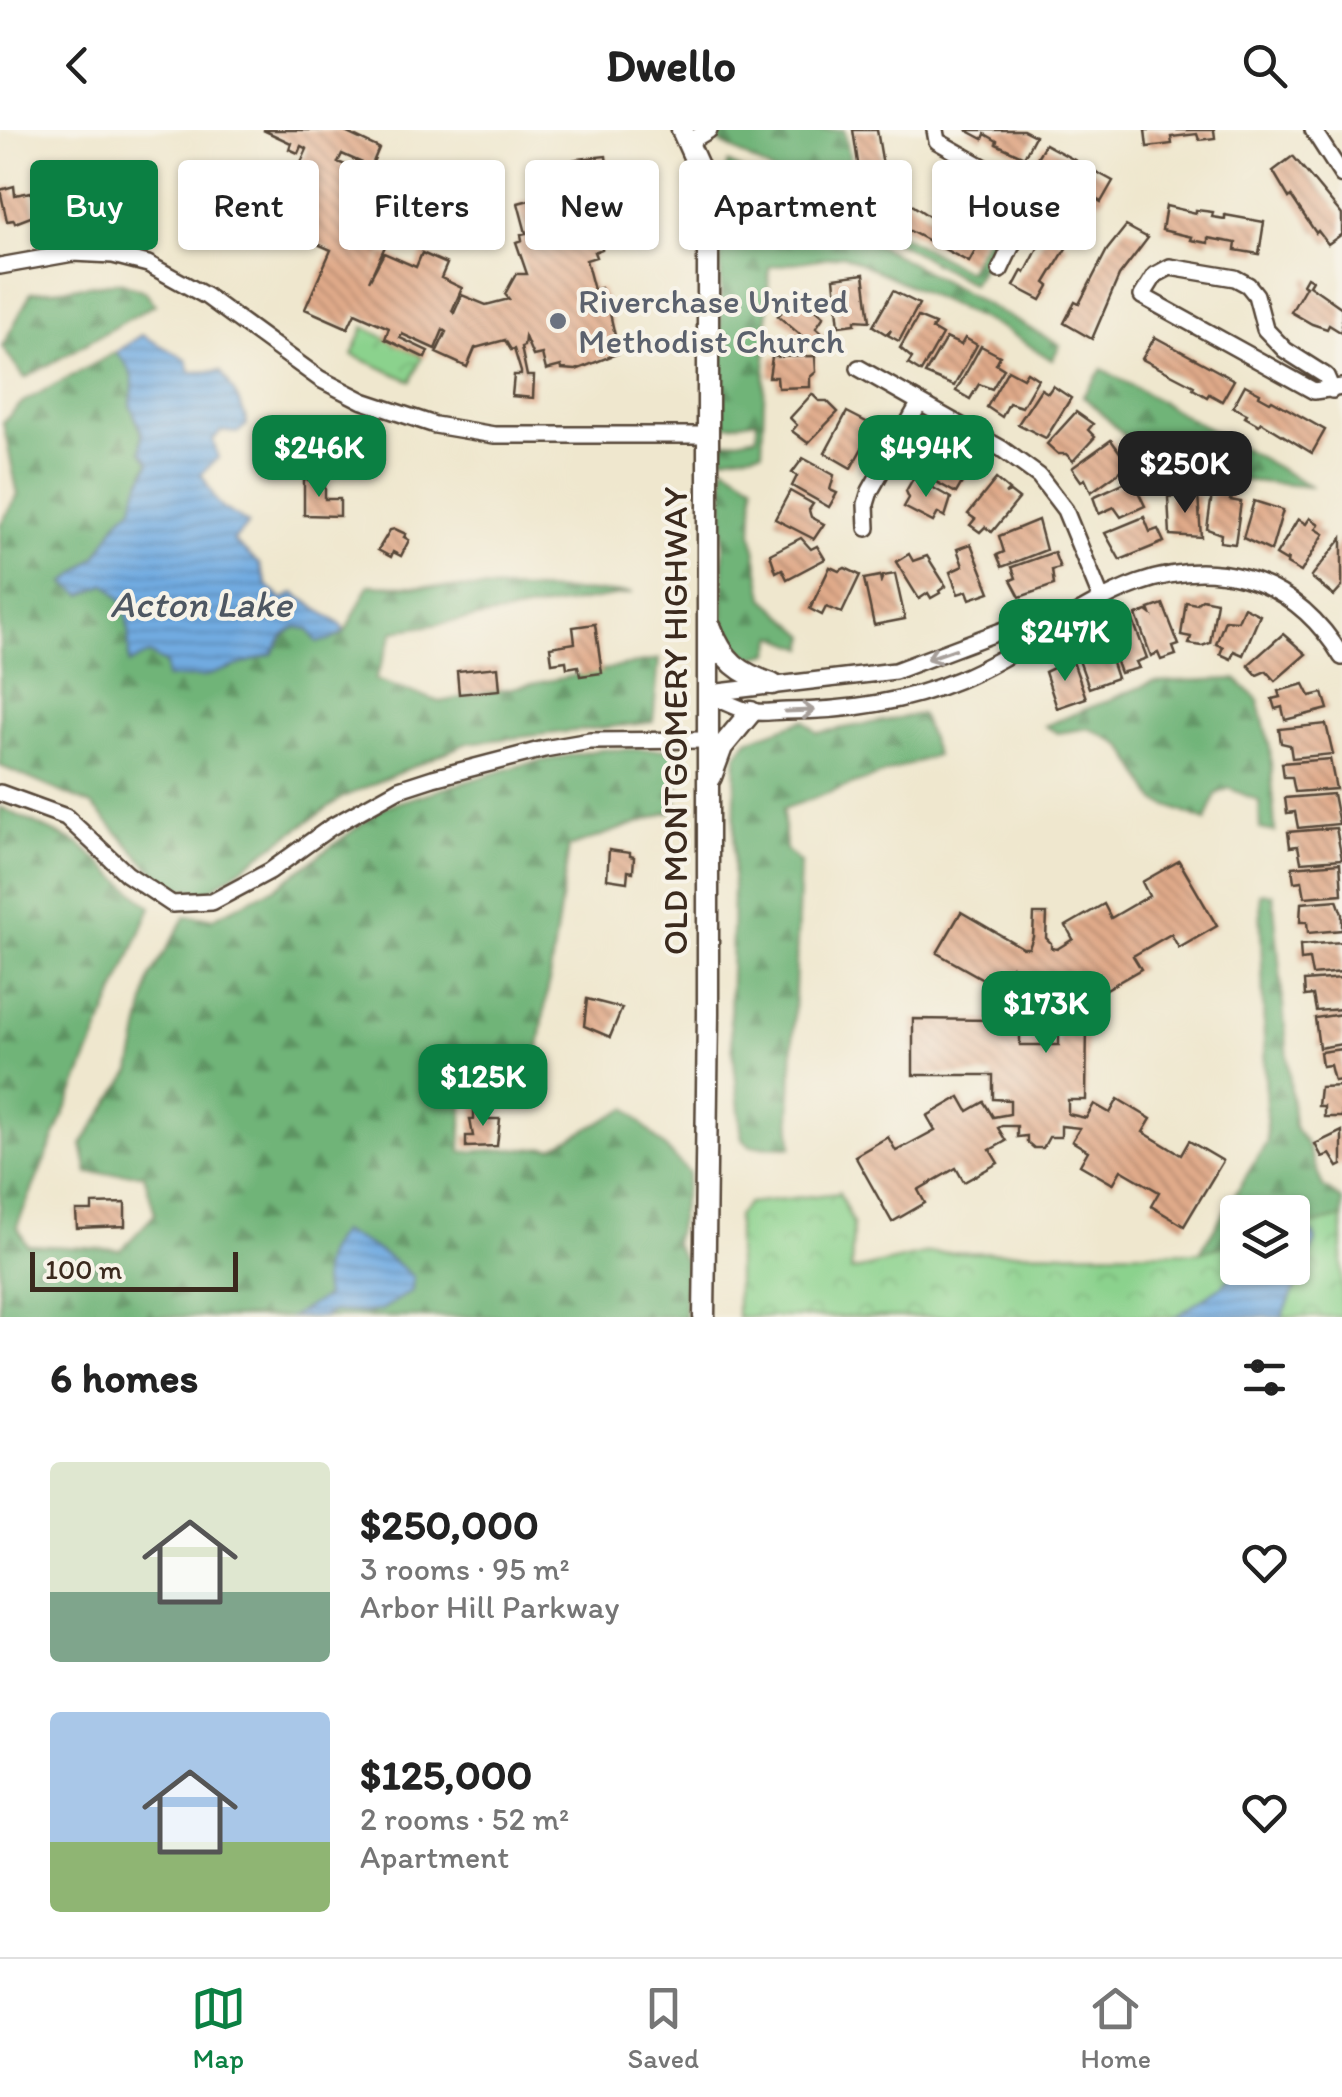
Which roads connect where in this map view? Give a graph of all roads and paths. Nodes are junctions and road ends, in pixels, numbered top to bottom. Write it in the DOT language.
graph roads {
  1 [pos="708,130"];
  2 [pos="935,130"];
  3 [pos="1313,130"];
  4 [pos="686,136"];
  5 [pos="1342,175"];
  6 [pos="0,266"];
  7 [pos="1000,270"];
  8 [pos="859,368"];
  9 [pos="1337,389"];
  10 [pos="919,404"];
  11 [pos="707,434"];
  12 [pos="868,528"];
  13 [pos="1101,598"];
  14 [pos="707,615"];
  15 [pos="1067,618"];
  16 [pos="1342,657"];
  17 [pos="772,684"];
  18 [pos="706,694"];
  19 [pos="751,712"];
  20 [pos="706,740"];
  21 [pos="0,793"];
  22 [pos="706,793"];
  23 [pos="704,1317"];
  1 -- 4 [label="street"];
  2 -- 7 [label="street"];
  3 -- 5 [label="street"];
  4 -- 11 [label="street, OLD MONTGOMERY HIGHWAY"];
  6 -- 11 [label="street"];
  8 -- 10 [label="street"];
  9 -- 9 [label="street"];
  10 -- 12 [label="street"];
  10 -- 13 [label="street"];
  11 -- 14 [label="street, OLD MONTGOMERY HIGHWAY"];
  13 -- 15 [label="street"];
  13 -- 16 [label="street"];
  14 -- 17 [label="street"];
  14 -- 18 [label="street, OLD MONTGOMERY HIGHWAY"];
  15 -- 17 [label="street, one-way"];
  19 -- 15 [label="street, one-way"];
  17 -- 18 [label="street"];
  18 -- 19 [label="street"];
  18 -- 20 [label="street, OLD MONTGOMERY HIGHWAY"];
  19 -- 22 [label="street"];
  20 -- 21 [label="street"];
  20 -- 22 [label="street, OLD MONTGOMERY HIGHWAY"];
  22 -- 23 [label="street, OLD MONTGOMERY HIGHWAY"];
}
